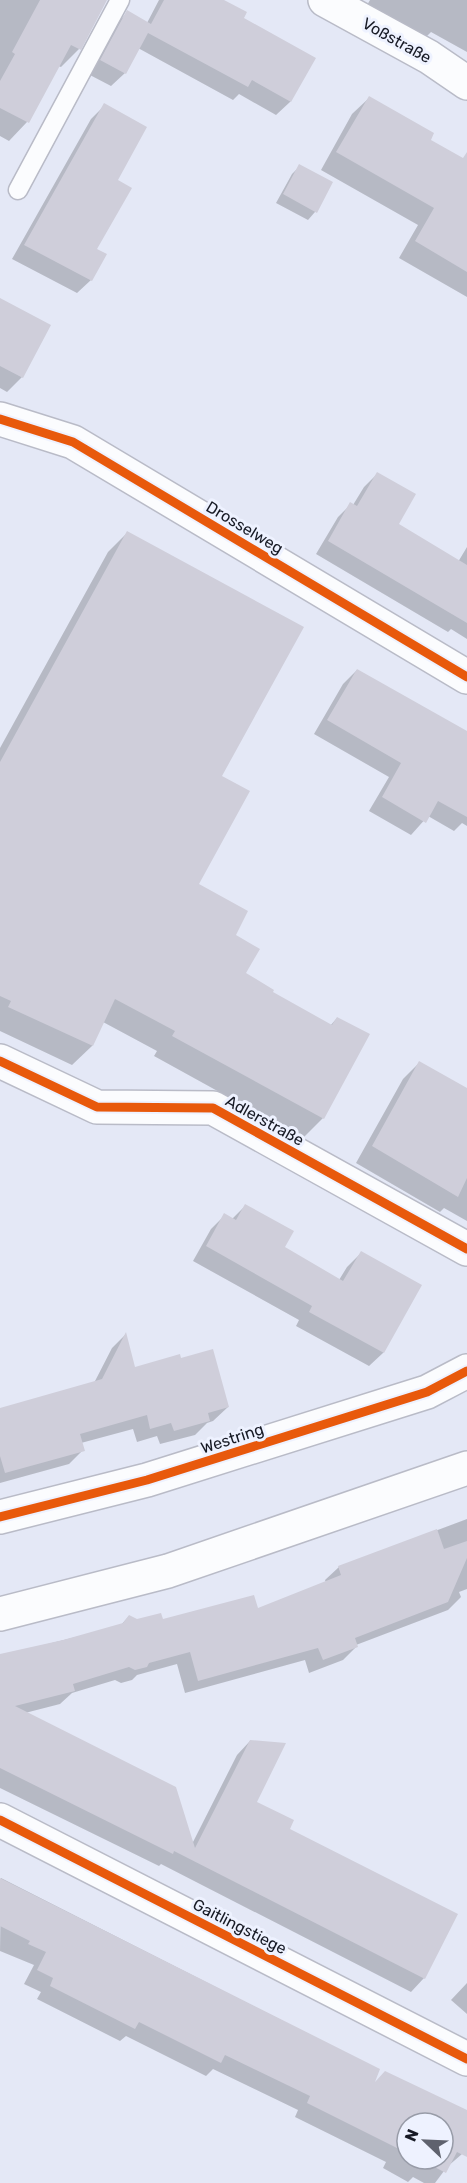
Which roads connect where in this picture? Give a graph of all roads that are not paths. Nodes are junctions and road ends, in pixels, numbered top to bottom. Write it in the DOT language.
graph roads {
  1 [pos="120,0"];
  2 [pos="325,0"];
  3 [pos="467,84"];
  4 [pos="18,190"];
  5 [pos="0,419"];
  6 [pos="467,677"];
  7 [pos="0,1061"];
  8 [pos="467,1249"];
  9 [pos="467,1371"];
  10 [pos="467,1468"];
  11 [pos="0,1517"];
  12 [pos="0,1614"];
  13 [pos="0,1820"];
  14 [pos="467,2059"];
  1 -- 4 [label="lane"];
  2 -- 3 [label="street, Voßstraße"];
  5 -- 6 [label="street, Drosselweg"];
  7 -- 8 [label="street, Adlerstraße"];
  9 -- 11 [label="street, Westring"];
  10 -- 12 [label="street"];
  13 -- 14 [label="street, Gaitlingstiege"];
}
